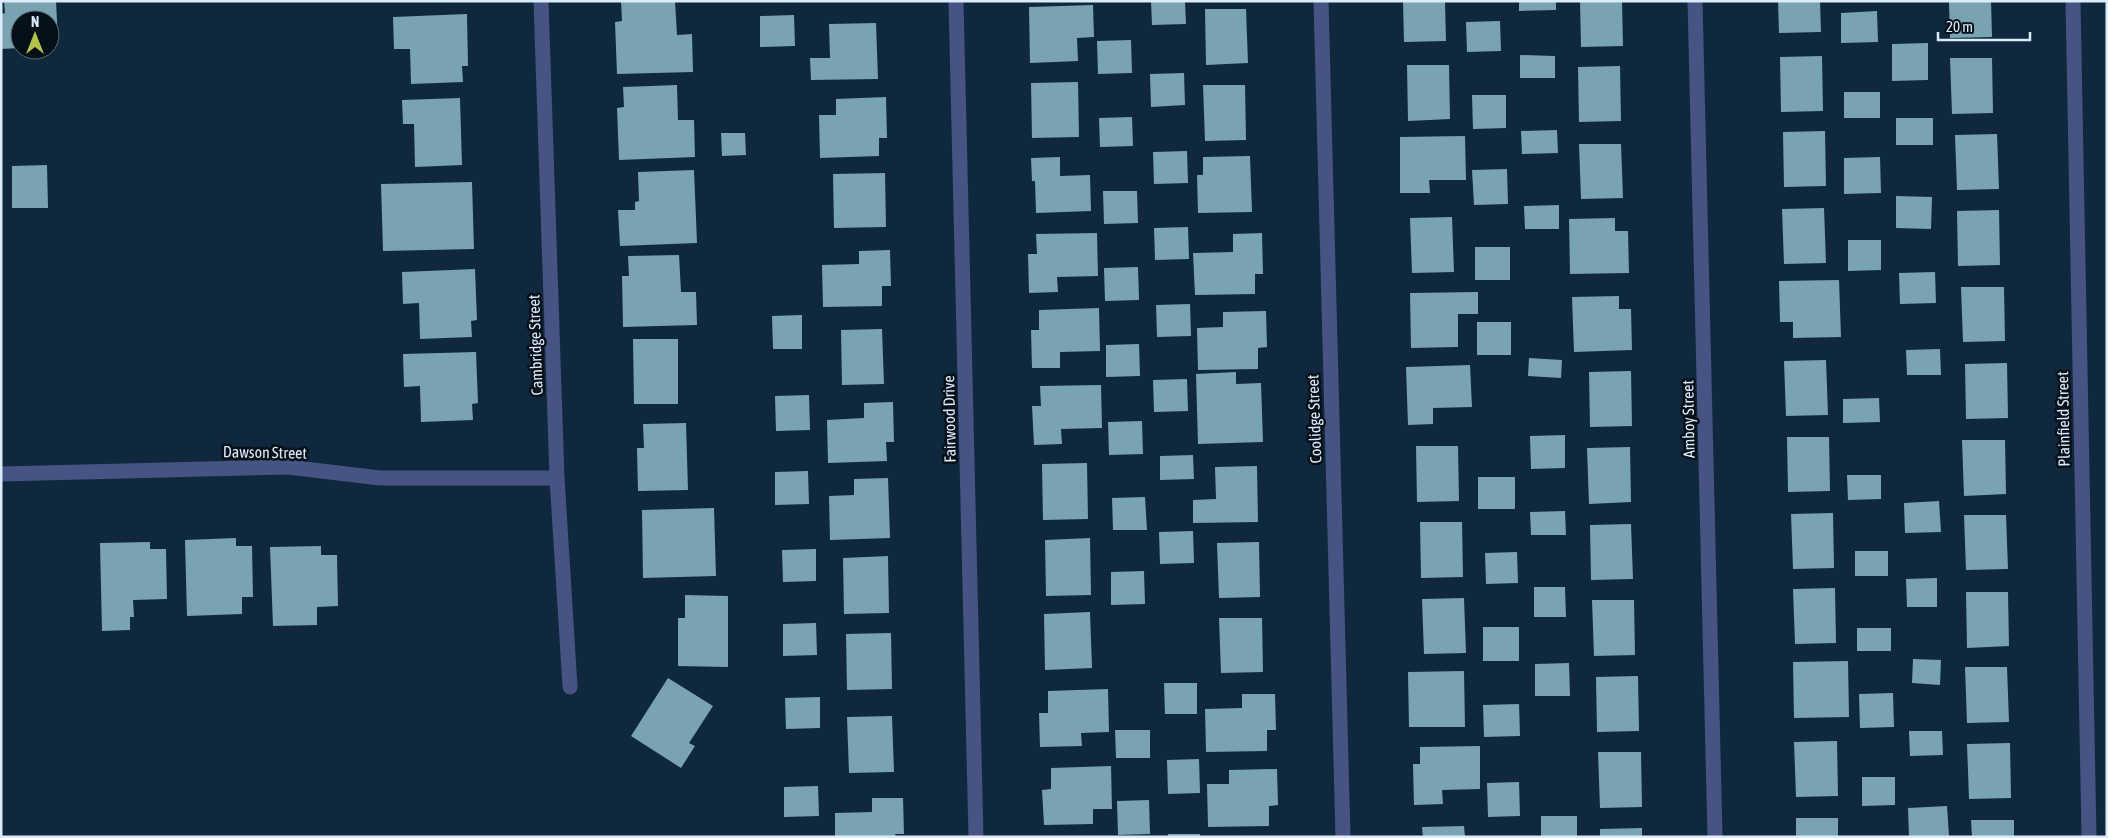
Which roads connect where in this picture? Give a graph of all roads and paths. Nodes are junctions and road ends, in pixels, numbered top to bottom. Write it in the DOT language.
graph roads {
  1 [pos="542,1"];
  2 [pos="956,1"];
  3 [pos="1321,1"];
  4 [pos="1695,1"];
  5 [pos="2073,1"];
  6 [pos="1,474"];
  7 [pos="557,478"];
  8 [pos="570,687"];
  9 [pos="976,837"];
  10 [pos="1343,837"];
  11 [pos="1716,837"];
  12 [pos="2089,837"];
  1 -- 7 [label="street, Cambridge Street"];
  2 -- 9 [label="street, Fairwood Drive"];
  3 -- 10 [label="street, Coolidge Street"];
  4 -- 11 [label="street, Amboy Street"];
  5 -- 12 [label="street, Plainfield Street"];
  6 -- 7 [label="street, Dawson Street"];
  7 -- 8 [label="street, Cambridge Street"];
}
